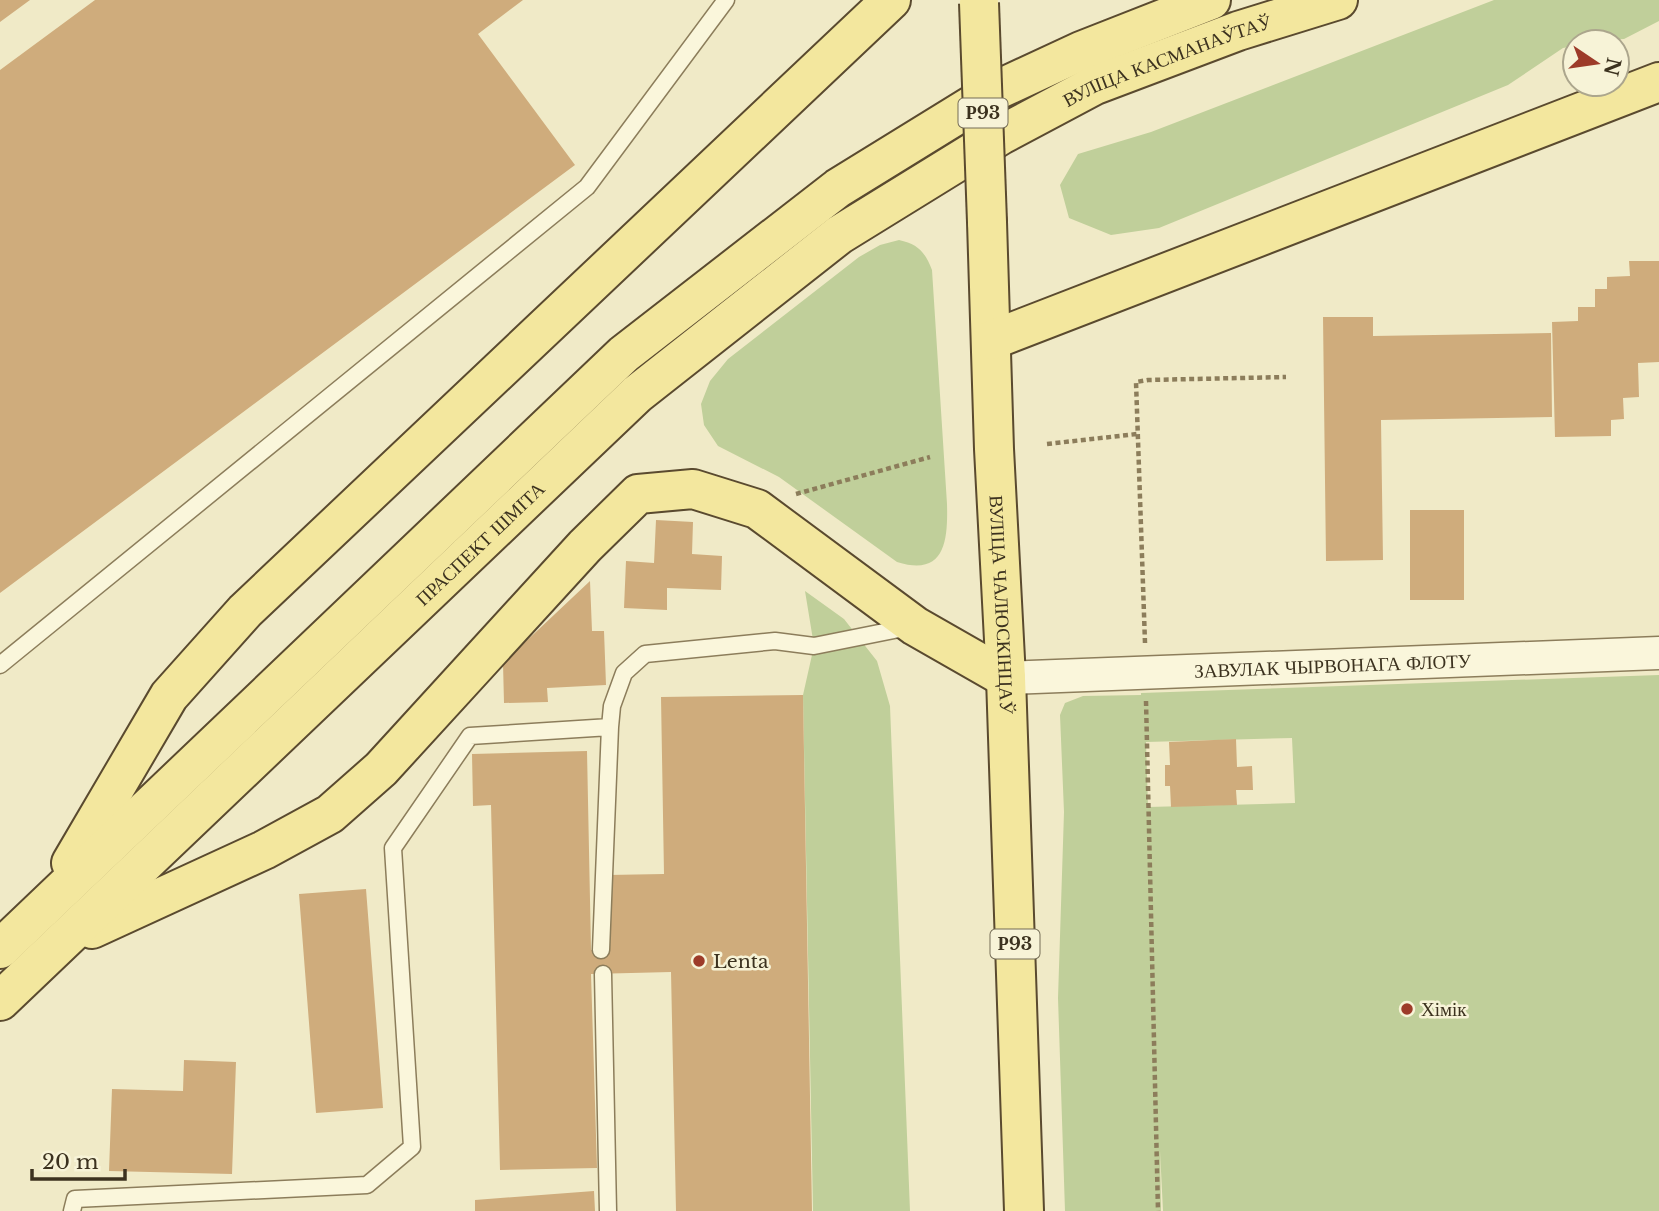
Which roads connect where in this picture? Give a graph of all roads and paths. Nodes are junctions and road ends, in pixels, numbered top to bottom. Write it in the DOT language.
graph roads {
  1 [pos="726,0"];
  2 [pos="891,0"];
  3 [pos="1211,0"];
  4 [pos="1339,0"];
  5 [pos="979,1"];
  6 [pos="1659,82"];
  7 [pos="997,90"];
  8 [pos="1001,135"];
  9 [pos="992,340"];
  10 [pos="1286,377"];
  11 [pos="1136,434"];
  12 [pos="1047,444"];
  13 [pos="930,457"];
  14 [pos="790,495"];
  15 [pos="915,626"];
  16 [pos="1659,653"];
  17 [pos="0,665"];
  18 [pos="1146,674"];
  19 [pos="1006,678"];
  20 [pos="610,727"];
  21 [pos="47,904"];
  22 [pos="62,943"];
  23 [pos="0,948"];
  24 [pos="601,950"];
  25 [pos="603,974"];
  26 [pos="0,1001"];
  27 [pos="72,1211"];
  28 [pos="608,1211"];
  29 [pos="1024,1211"];
  30 [pos="1158,1211"];
  1 -- 17 [label="lane"];
  2 -- 21 [label="main road"];
  3 -- 7 [label="main road, ВУЛІЦА КАСМАНАЎТАЎ"];
  4 -- 8 [label="main road, ВУЛІЦА КАСМАНАЎТАЎ"];
  5 -- 9 [label="main road, ВУЛІЦА ЧАЛЮСКІНЦАЎ / Р93, bridge"];
  6 -- 9 [label="main road"];
  7 -- 21 [label="main road, ПРАСПЕКТ ШМІТА"];
  8 -- 22 [label="main road, ПРАСПЕКТ ШМІТА"];
  9 -- 19 [label="main road, ВУЛІЦА ЧАЛЮСКІНЦАЎ / Р93"];
  10 -- 11 [label="path"];
  11 -- 12 [label="path"];
  11 -- 18 [label="path"];
  13 -- 14 [label="path"];
  15 -- 19 [label="main road"];
  15 -- 20 [label="lane"];
  15 -- 22 [label="main road"];
  16 -- 18 [label="street, ЗАВУЛАК ЧЫРВОНАГА ФЛОТУ"];
  18 -- 19 [label="street, ЗАВУЛАК ЧЫРВОНАГА ФЛОТУ"];
  18 -- 30 [label="path"];
  19 -- 29 [label="main road, ВУЛІЦА ЧАЛЮСКІНЦАЎ / Р93"];
  20 -- 24 [label="lane"];
  20 -- 27 [label="lane"];
  21 -- 23 [label="main road, ПРАСПЕКТ ШМІТА"];
  22 -- 26 [label="main road, ПРАСПЕКТ ШМІТА"];
  25 -- 28 [label="lane"];
}
